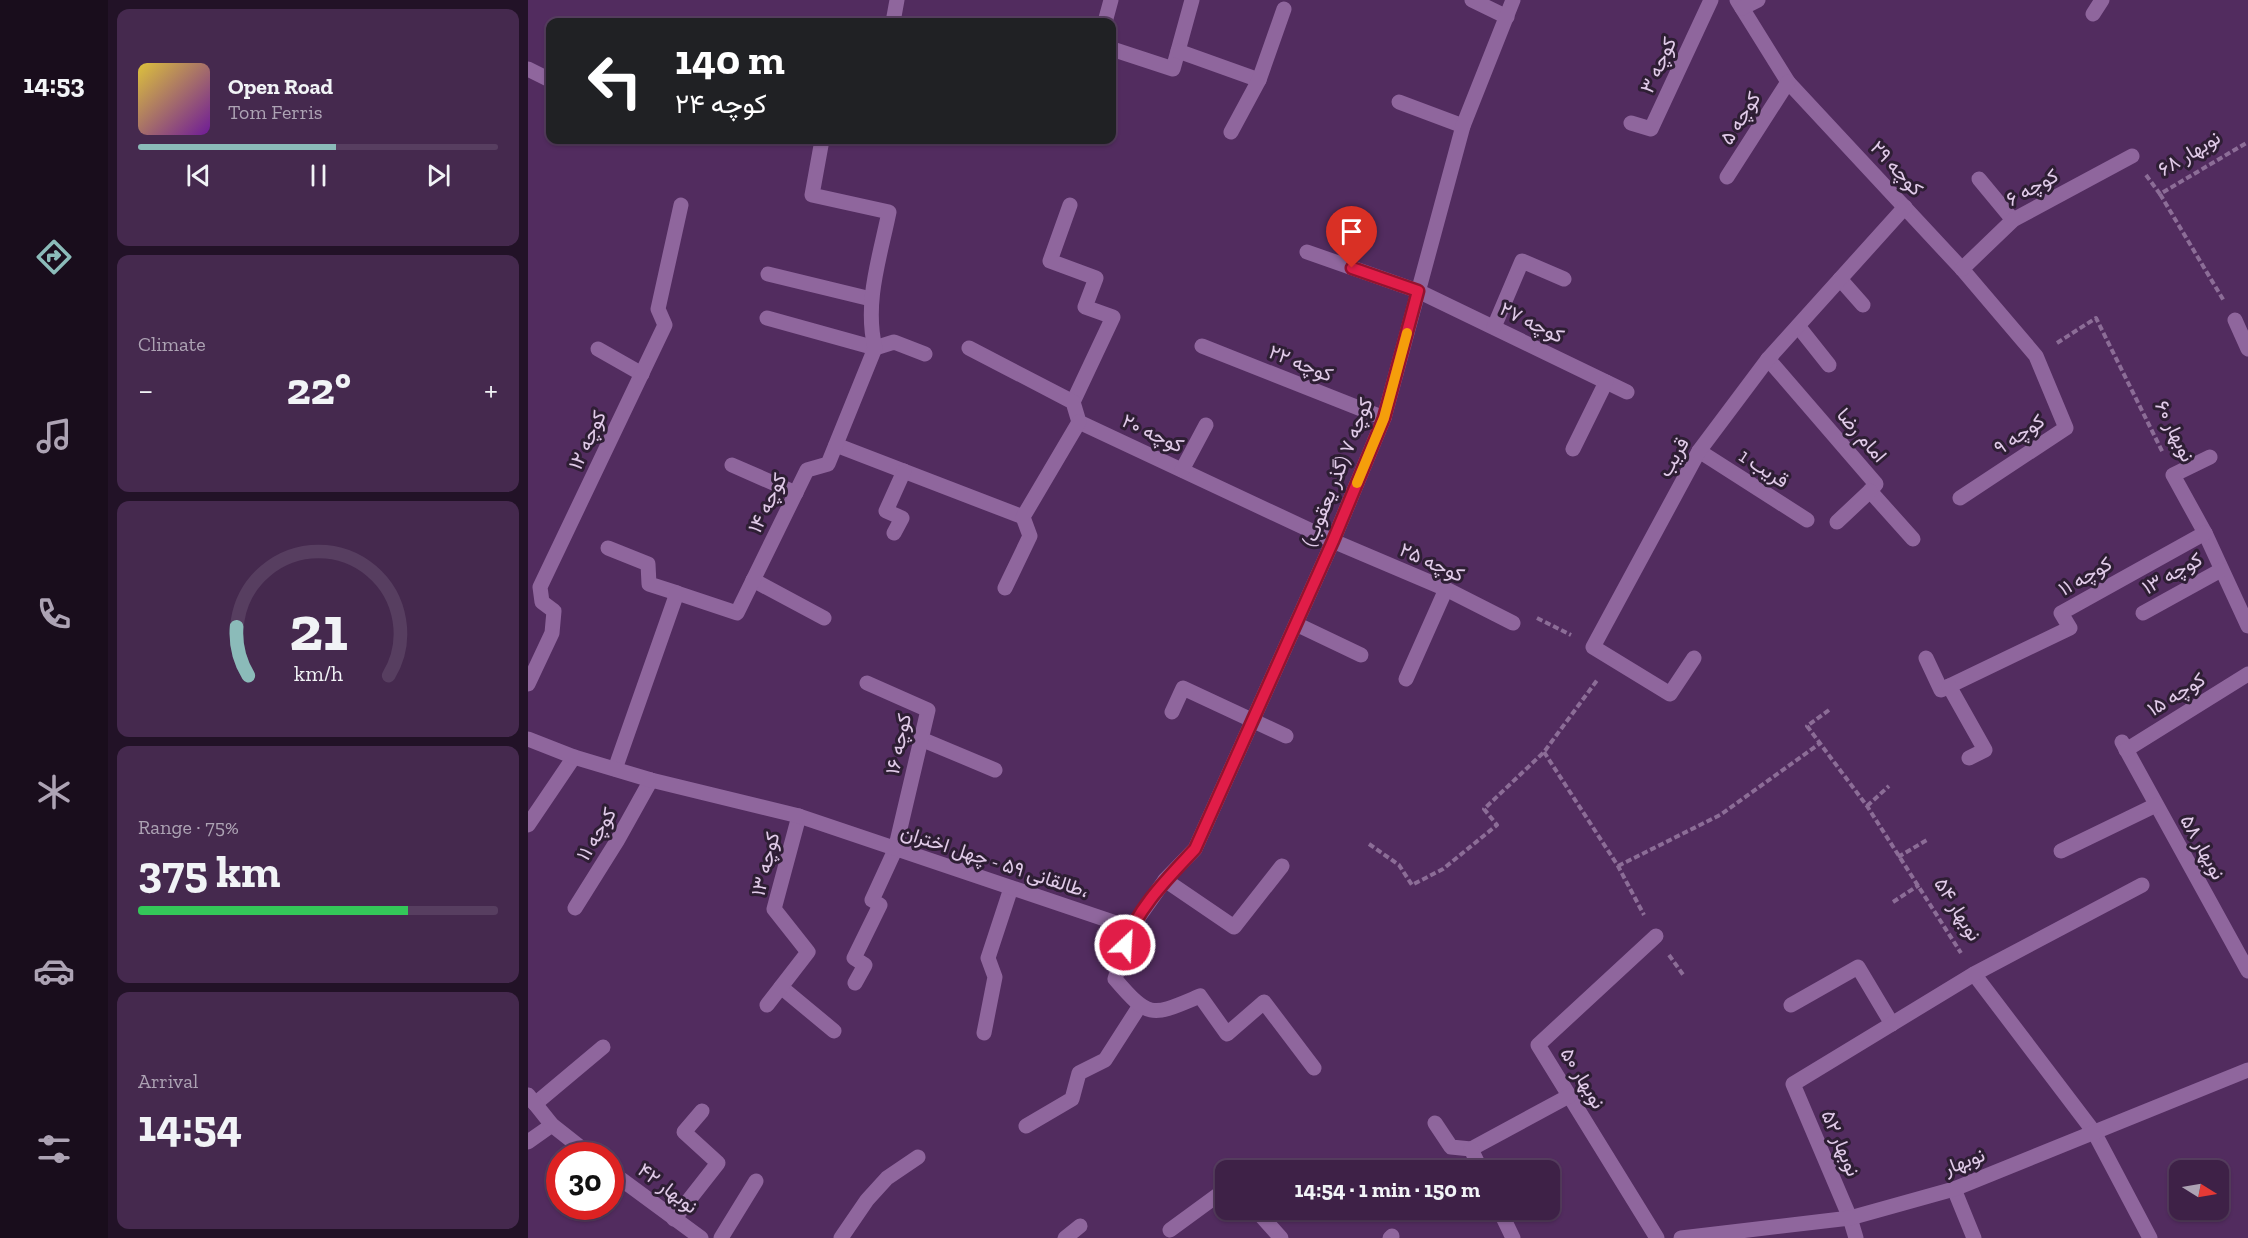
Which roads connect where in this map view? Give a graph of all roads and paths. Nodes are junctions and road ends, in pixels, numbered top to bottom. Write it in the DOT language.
graph roads {
  1 [pos="897,0"];
  2 [pos="1111,0"];
  3 [pos="1192,0"];
  4 [pos="1472,0"];
  5 [pos="1513,0"];
  6 [pos="1711,0"];
  7 [pos="1758,0"];
  8 [pos="2102,0"];
  9 [pos="1740,4"];
  10 [pos="1284,9"];
  11 [pos="2093,14"];
  12 [pos="1507,17"];
  13 [pos="894,18"];
  14 [pos="1106,18"];
  15 [pos="1116,50"];
  16 [pos="1178,51"];
  17 [pos="528,69"];
  18 [pos="546,75"];
  19 [pos="1259,80"];
  20 [pos="1788,82"];
  21 [pos="1399,102"];
  22 [pos="1632,123"];
  23 [pos="1463,126"];
  24 [pos="1231,132"];
  25 [pos="2248,142"];
  26 [pos="821,144"];
  27 [pos="2132,156"];
  28 [pos="1727,177"];
  29 [pos="1979,180"];
  30 [pos="2160,194"];
  31 [pos="1070,205"];
  32 [pos="681,206"];
  33 [pos="1905,207"];
  34 [pos="2013,220"];
  35 [pos="1307,252"];
  36 [pos="1962,269"];
  37 [pos="768,274"];
  38 [pos="1564,279"];
  39 [pos="1840,279"];
  40 [pos="1418,291"];
  41 [pos="871,299"];
  42 [pos="1863,306"];
  43 [pos="767,318"];
  44 [pos="2235,320"];
  45 [pos="1798,326"];
  46 [pos="1494,327"];
  47 [pos="1202,346"];
  48 [pos="598,348"];
  49 [pos="875,348"];
  50 [pos="969,348"];
  51 [pos="2248,349"];
  52 [pos="925,354"];
  53 [pos="2036,356"];
  54 [pos="1768,359"];
  55 [pos="1829,365"];
  56 [pos="642,374"];
  57 [pos="1606,382"];
  58 [pos="1627,392"];
  59 [pos="1073,402"];
  60 [pos="1384,418"];
  61 [pos="1079,422"];
  62 [pos="1206,424"];
  63 [pos="836,445"];
  64 [pos="1573,449"];
  65 [pos="1699,451"];
  66 [pos="2210,457"];
  67 [pos="732,465"];
  68 [pos="1182,470"];
  69 [pos="904,471"];
  70 [pos="2173,475"];
  71 [pos="1870,491"];
  72 [pos="796,493"];
  73 [pos="1960,498"];
  74 [pos="1023,518"];
  75 [pos="1806,520"];
  76 [pos="1837,522"];
  77 [pos="2205,532"];
  78 [pos="894,533"];
  79 [pos="1913,539"];
  80 [pos="1333,541"];
  81 [pos="608,548"];
  82 [pos="2221,570"];
  83 [pos="753,580"];
  84 [pos="1005,588"];
  85 [pos="1446,589"];
  86 [pos="677,593"];
  87 [pos="2143,613"];
  88 [pos="2246,617"];
  89 [pos="824,618"];
  90 [pos="1513,623"];
  91 [pos="1296,624"];
  92 [pos="1593,647"];
  93 [pos="1361,655"];
  94 [pos="1694,658"];
  95 [pos="1926,658"];
  96 [pos="1612,659"];
  97 [pos="2248,674"];
  98 [pos="1406,679"];
  99 [pos="867,683"];
  100 [pos="528,684"];
  101 [pos="1945,688"];
  102 [pos="1829,710"];
  103 [pos="1172,712"];
  104 [pos="1254,720"];
  105 [pos="1286,736"];
  106 [pos="528,739"];
  107 [pos="921,739"];
  108 [pos="1819,744"];
  109 [pos="2124,746"];
  110 [pos="1544,752"];
  111 [pos="574,757"];
  112 [pos="1969,758"];
  113 [pos="615,769"];
  114 [pos="995,770"];
  115 [pos="651,780"];
  116 [pos="1889,786"];
  117 [pos="2156,805"];
  118 [pos="1867,806"];
  119 [pos="799,816"];
  120 [pos="528,825"];
  121 [pos="1927,840"];
  122 [pos="1369,844"];
  123 [pos="895,850"];
  124 [pos="2061,851"];
  125 [pos="1898,856"];
  126 [pos="1282,866"];
  127 [pos="1618,866"];
  128 [pos="1165,880"];
  129 [pos="1919,885"];
  130 [pos="2142,885"];
  131 [pos="1011,888"];
  132 [pos="1893,902"];
  133 [pos="575,908"];
  134 [pos="1131,927"];
  135 [pos="1656,936"];
  136 [pos="2248,971"];
  137 [pos="1974,974"];
  138 [pos="1684,976"];
  139 [pos="855,983"];
  140 [pos="781,987"];
  141 [pos="767,1005"];
  142 [pos="1791,1005"];
  143 [pos="1139,1007"];
  144 [pos="1892,1024"];
  145 [pos="834,1031"];
  146 [pos="984,1033"];
  147 [pos="603,1047"];
  148 [pos="1314,1068"];
  149 [pos="2248,1070"];
  150 [pos="1569,1096"];
  151 [pos="532,1100"];
  152 [pos="702,1111"];
  153 [pos="1435,1122"];
  154 [pos="552,1125"];
  155 [pos="1026,1125"];
  156 [pos="2094,1132"];
  157 [pos="528,1142"];
  158 [pos="574,1142"];
  159 [pos="1471,1149"];
  160 [pos="918,1157"];
  161 [pos="1476,1160"];
  162 [pos="756,1181"];
  163 [pos="624,1182"];
  164 [pos="1954,1189"];
  165 [pos="1215,1197"];
  166 [pos="1851,1218"];
  167 [pos="674,1219"];
  168 [pos="1265,1220"];
  169 [pos="1504,1220"];
  170 [pos="1080,1226"];
  171 [pos="1170,1230"];
  172 [pos="1731,1235"];
  173 [pos="701,1238"];
  174 [pos="721,1238"];
  175 [pos="841,1238"];
  176 [pos="1065,1238"];
  177 [pos="1281,1238"];
  178 [pos="1512,1238"];
  179 [pos="1657,1238"];
  180 [pos="1681,1238"];
  181 [pos="1856,1238"];
  182 [pos="1974,1238"];
  183 [pos="2150,1238"];
  1 -- 13 [label="street"];
  2 -- 14 [label="street"];
  3 -- 16 [label="street"];
  4 -- 12 [label="street"];
  5 -- 12 [label="street, کوچه ۷ (گذر یعقوب)"];
  6 -- 22 [label="street, کوچه ۳"];
  7 -- 9 [label="street"];
  8 -- 11 [label="street"];
  9 -- 20 [label="street, کوچه ۲۹"];
  10 -- 19 [label="street"];
  12 -- 23 [label="street, کوچه ۷ (گذر یعقوب)"];
  15 -- 16 [label="street"];
  16 -- 19 [label="street"];
  17 -- 18 [label="street"];
  19 -- 24 [label="street"];
  20 -- 28 [label="street, کوچه ۵"];
  20 -- 33 [label="street, کوچه ۲۹"];
  21 -- 23 [label="street"];
  23 -- 40 [label="street, کوچه ۷ (گذر یعقوب)"];
  25 -- 30 [label="path, نوبهار ۶۸"];
  26 -- 41 [label="street"];
  27 -- 30 [label="path, نوبهار ۶۸"];
  27 -- 34 [label="street, کوچه ۶"];
  29 -- 34 [label="street"];
  30 -- 44 [label="path"];
  31 -- 59 [label="street"];
  32 -- 56 [label="street, کوچه ۱۲"];
  33 -- 36 [label="street, کوچه ۲۹"];
  33 -- 39 [label="street, قریب"];
  34 -- 36 [label="street, کوچه ۶"];
  35 -- 40 [label="street, کوچه ۲۷"];
  36 -- 53 [label="street, کوچه ۲۹"];
  37 -- 41 [label="street"];
  38 -- 46 [label="street"];
  39 -- 42 [label="street"];
  39 -- 45 [label="street, قریب"];
  40 -- 46 [label="street, کوچه ۲۷"];
  40 -- 60 [label="street, کوچه ۷ (گذر یعقوب)"];
  41 -- 49 [label="street"];
  43 -- 49 [label="street"];
  44 -- 51 [label="street"];
  45 -- 54 [label="street, قریب"];
  45 -- 55 [label="street"];
  46 -- 57 [label="street, کوچه ۲۷"];
  47 -- 60 [label="street, کوچه ۲۲"];
  48 -- 56 [label="street"];
  49 -- 52 [label="street"];
  49 -- 63 [label="street, کوچه ۱۴"];
  50 -- 59 [label="street"];
  53 -- 70 [label="path, نوبهار ۶۰"];
  53 -- 73 [label="street, کوچه ۹"];
  54 -- 65 [label="street, قریب"];
  54 -- 71 [label="street, امام رضا"];
  56 -- 100 [label="street, کوچه ۱۲"];
  57 -- 58 [label="street, کوچه ۲۷"];
  57 -- 64 [label="street"];
  59 -- 61 [label="street"];
  60 -- 80 [label="street, کوچه ۷ (گذر یعقوب)"];
  61 -- 68 [label="street, کوچه ۲۰"];
  61 -- 74 [label="street"];
  62 -- 68 [label="street"];
  63 -- 69 [label="street"];
  63 -- 72 [label="street, کوچه ۱۴"];
  65 -- 75 [label="street, قریب 1"];
  65 -- 92 [label="street, قریب"];
  66 -- 70 [label="street"];
  67 -- 72 [label="street"];
  68 -- 80 [label="street, کوچه ۲۰"];
  69 -- 74 [label="street"];
  69 -- 78 [label="street"];
  70 -- 77 [label="street, نوبهار ۶۰"];
  71 -- 76 [label="street"];
  71 -- 79 [label="street, امام رضا"];
  72 -- 83 [label="street, کوچه ۱۴"];
  74 -- 84 [label="street"];
  77 -- 82 [label="street, نوبهار ۶۰"];
  77 -- 101 [label="street, کوچه ۱۱"];
  80 -- 85 [label="street, کوچه ۲۵"];
  80 -- 91 [label="street, کوچه ۷ (گذر یعقوب)"];
  81 -- 86 [label="street"];
  82 -- 87 [label="street, کوچه ۱۳"];
  82 -- 88 [label="street, نوبهار ۶۰"];
  83 -- 86 [label="street, کوچه ۱۴"];
  83 -- 89 [label="street"];
  85 -- 90 [label="street, کوچه ۲۵"];
  85 -- 98 [label="street"];
  86 -- 113 [label="street"];
  90 -- 92 [label="path"];
  91 -- 93 [label="street"];
  91 -- 104 [label="street, کوچه ۷ (گذر یعقوب)"];
  92 -- 96 [label="street"];
  94 -- 96 [label="street"];
  95 -- 101 [label="street"];
  96 -- 110 [label="path"];
  97 -- 109 [label="street, کوچه ۱۵"];
  99 -- 107 [label="street, کوچه ۱۶"];
  101 -- 112 [label="street"];
  102 -- 108 [label="path, نوبهار ۵۴"];
  103 -- 104 [label="street"];
  104 -- 105 [label="street"];
  104 -- 128 [label="street, کوچه ۷ (گذر یعقوب)"];
  106 -- 111 [label="street, طالقانی ۵۹ - چهل اختران،"];
  107 -- 114 [label="street"];
  107 -- 123 [label="street, کوچه ۱۶"];
  108 -- 118 [label="path, نوبهار ۵۴"];
  108 -- 127 [label="path"];
  109 -- 117 [label="street, نوبهار ۵۸"];
  110 -- 122 [label="path"];
  110 -- 127 [label="path"];
  111 -- 113 [label="street, طالقانی ۵۹ - چهل اختران،"];
  111 -- 120 [label="street"];
  113 -- 115 [label="street, طالقانی ۵۹ - چهل اختران،"];
  115 -- 119 [label="street, طالقانی ۵۹ - چهل اختران،"];
  115 -- 133 [label="street, کوچه ۱۱"];
  116 -- 118 [label="path"];
  117 -- 124 [label="street"];
  117 -- 136 [label="street, نوبهار ۵۸"];
  118 -- 125 [label="path, نوبهار ۵۴"];
  119 -- 123 [label="street, طالقانی ۵۹ - چهل اختران،"];
  119 -- 140 [label="street, کوچه ۱۳"];
  121 -- 125 [label="path"];
  123 -- 131 [label="street, طالقانی ۵۹ - چهل اختران،"];
  123 -- 139 [label="street"];
  125 -- 129 [label="path, نوبهار ۵۴"];
  126 -- 128 [label="street"];
  127 -- 135 [label="path"];
  128 -- 134 [label="street, کوچه ۷ (گذر یعقوب)"];
  129 -- 132 [label="path"];
  129 -- 137 [label="path, نوبهار ۵۴"];
  130 -- 137 [label="street"];
  131 -- 134 [label="street, طالقانی ۵۹ - چهل اختران،"];
  131 -- 146 [label="street"];
  134 -- 143 [label="street"];
  135 -- 138 [label="path"];
  135 -- 150 [label="street, نوبهار ۵۰"];
  137 -- 144 [label="street"];
  137 -- 156 [label="street"];
  140 -- 141 [label="street, کوچه ۱۳"];
  140 -- 145 [label="street"];
  142 -- 144 [label="street"];
  143 -- 148 [label="street"];
  143 -- 155 [label="street"];
  144 -- 166 [label="street, نوبهار ۵۲"];
  147 -- 151 [label="street"];
  149 -- 156 [label="street, نوبهار"];
  150 -- 159 [label="street"];
  150 -- 179 [label="street, نوبهار ۵۰"];
  151 -- 154 [label="street"];
  152 -- 167 [label="street"];
  153 -- 159 [label="street"];
  154 -- 157 [label="street"];
  154 -- 158 [label="street"];
  156 -- 164 [label="street, نوبهار"];
  156 -- 183 [label="street"];
  159 -- 161 [label="street"];
  160 -- 175 [label="street"];
  162 -- 174 [label="street"];
  163 -- 167 [label="street, نوبهار ۴۲"];
  164 -- 166 [label="street, نوبهار"];
  164 -- 182 [label="street"];
  165 -- 171 [label="street"];
  166 -- 172 [label="street, نوبهار"];
  166 -- 181 [label="street, نوبهار ۵۲"];
  167 -- 173 [label="street, نوبهار ۴۲"];
  168 -- 177 [label="street"];
  169 -- 178 [label="street"];
  170 -- 176 [label="street"];
  172 -- 180 [label="street, نوبهار"];
}
